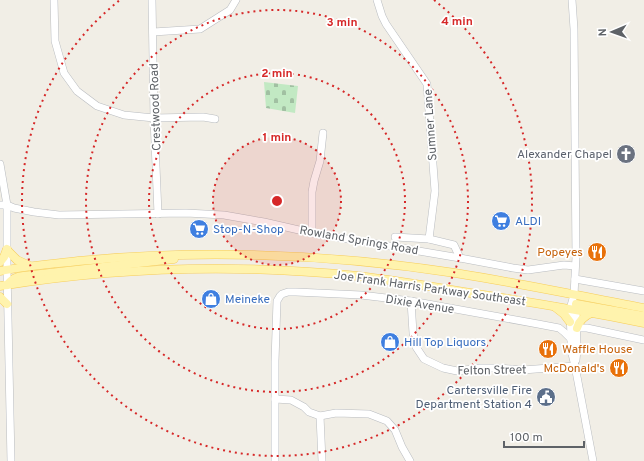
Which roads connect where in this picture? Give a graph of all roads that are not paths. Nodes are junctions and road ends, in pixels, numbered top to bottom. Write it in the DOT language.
graph roads {
  1 [pos="54,0"];
  2 [pos="152,0"];
  3 [pos="236,0"];
  4 [pos="377,0"];
  5 [pos="572,0"];
  6 [pos="153,32"];
  7 [pos="154,118"];
  8 [pos="215,119"];
  9 [pos="323,133"];
  10 [pos="0,164"];
  11 [pos="4,205"];
  12 [pos="158,214"];
  13 [pos="312,233"];
  14 [pos="395,237"];
  15 [pos="430,240"];
  16 [pos="7,249"];
  17 [pos="188,255"];
  18 [pos="460,258"];
  19 [pos="0,262"];
  20 [pos="33,266"];
  21 [pos="576,266"];
  22 [pos="3,270"];
  23 [pos="0,276"];
  24 [pos="575,279"];
  25 [pos="4,286"];
  26 [pos="644,291"];
  27 [pos="574,295"];
  28 [pos="0,297"];
  29 [pos="411,301"];
  30 [pos="8,304"];
  31 [pos="553,306"];
  32 [pos="574,307"];
  33 [pos="644,308"];
  34 [pos="591,313"];
  35 [pos="644,316"];
  36 [pos="570,322"];
  37 [pos="644,323"];
  38 [pos="559,328"];
  39 [pos="576,328"];
  40 [pos="570,339"];
  41 [pos="644,340"];
  42 [pos="575,366"];
  43 [pos="275,399"];
  44 [pos="320,416"];
  45 [pos="11,461"];
  46 [pos="275,461"];
  47 [pos="322,461"];
  48 [pos="410,461"];
  49 [pos="593,461"];
  1 -- 7 [label="street"];
  2 -- 6 [label="street, Crestwood Road"];
  3 -- 6 [label="street"];
  4 -- 15 [label="street, Sumner Lane"];
  5 -- 21 [label="street"];
  6 -- 7 [label="street, Crestwood Road"];
  7 -- 8 [label="street"];
  7 -- 12 [label="street, Crestwood Road"];
  9 -- 13 [label="street"];
  10 -- 11 [label="street"];
  11 -- 12 [label="street, Rowland Springs Road"];
  11 -- 16 [label="street"];
  12 -- 13 [label="street, Rowland Springs Road"];
  13 -- 18 [label="street, Rowland Springs Road"];
  14 -- 15 [label="street"];
  15 -- 18 [label="street"];
  16 -- 19 [label="main road"];
  16 -- 20 [label="main road"];
  16 -- 22 [label="street"];
  17 -- 20 [label="main road, Joe Frank Harris Parkway Southeast"];
  17 -- 25 [label="main road"];
  17 -- 27 [label="main road, Joe Frank Harris Parkway Southeast"];
  18 -- 21 [label="street, Rowland Springs Road"];
  20 -- 22 [label="main road, Joe Frank Harris Parkway Southeast"];
  21 -- 24 [label="street"];
  22 -- 23 [label="main road"];
  22 -- 25 [label="street"];
  24 -- 26 [label="street"];
  24 -- 27 [label="street"];
  25 -- 30 [label="street"];
  25 -- 31 [label="main road, Joe Frank Harris Parkway Southeast"];
  27 -- 32 [label="street"];
  27 -- 33 [label="main road, Joe Frank Harris Parkway Southeast"];
  28 -- 30 [label="main road"];
  29 -- 38 [label="street, Dixie Avenue"];
  29 -- 42 [label="street, Felton Street"];
  29 -- 43 [label="street, Dixie Avenue"];
  30 -- 45 [label="street"];
  31 -- 32 [label="main road, Joe Frank Harris Parkway Southeast"];
  31 -- 36 [label="main road"];
  32 -- 34 [label="main road, Joe Frank Harris Parkway Southeast"];
  32 -- 35 [label="main road"];
  32 -- 36 [label="street"];
  32 -- 39 [label="street"];
  34 -- 37 [label="main road, Joe Frank Harris Parkway Southeast"];
  34 -- 39 [label="main road"];
  36 -- 38 [label="street"];
  36 -- 40 [label="street"];
  38 -- 40 [label="street"];
  39 -- 41 [label="street"];
  39 -- 42 [label="street"];
  40 -- 42 [label="street"];
  42 -- 49 [label="street"];
  43 -- 44 [label="street"];
  43 -- 46 [label="street"];
  44 -- 47 [label="street"];
  44 -- 48 [label="street"];
}
